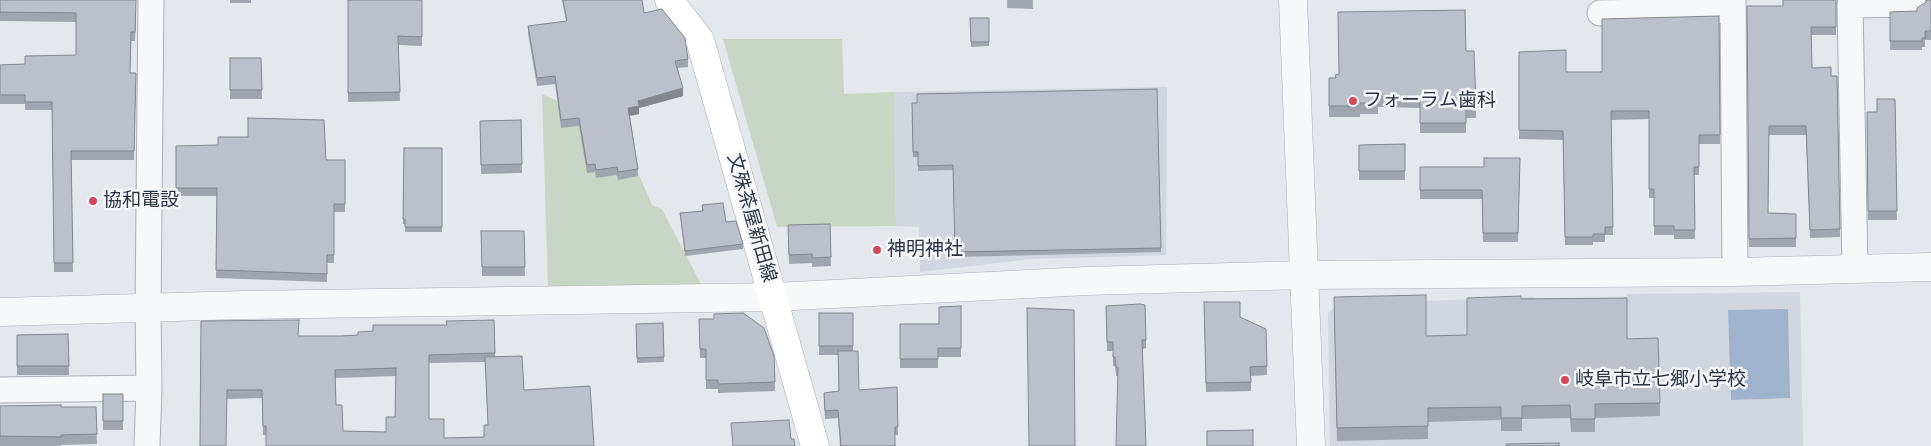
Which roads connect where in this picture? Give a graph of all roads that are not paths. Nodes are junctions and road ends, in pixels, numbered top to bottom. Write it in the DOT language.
graph roads {
  1 [pos="152,0"];
  2 [pos="669,0"];
  3 [pos="1293,0"];
  4 [pos="1913,0"];
  5 [pos="1733,5"];
  6 [pos="1600,13"];
  7 [pos="1931,267"];
  8 [pos="1855,269"];
  9 [pos="1736,272"];
  10 [pos="1304,274"];
  11 [pos="774,297"];
  12 [pos="148,310"];
  13 [pos="0,312"];
  14 [pos="149,388"];
  15 [pos="0,390"];
  16 [pos="147,446"];
  17 [pos="815,446"];
  18 [pos="1311,446"];
  1 -- 12 [label="street"];
  2 -- 11 [label="main road, 文殊茶屋新田線"];
  3 -- 10 [label="street"];
  4 -- 8 [label="street"];
  5 -- 6 [label="street"];
  5 -- 9 [label="street"];
  7 -- 8 [label="street"];
  8 -- 9 [label="street"];
  9 -- 10 [label="street"];
  10 -- 11 [label="street"];
  10 -- 18 [label="street"];
  11 -- 12 [label="street"];
  11 -- 17 [label="main road, 文殊茶屋新田線"];
  12 -- 13 [label="street"];
  12 -- 14 [label="street"];
  14 -- 15 [label="street"];
  14 -- 16 [label="street"];
}
